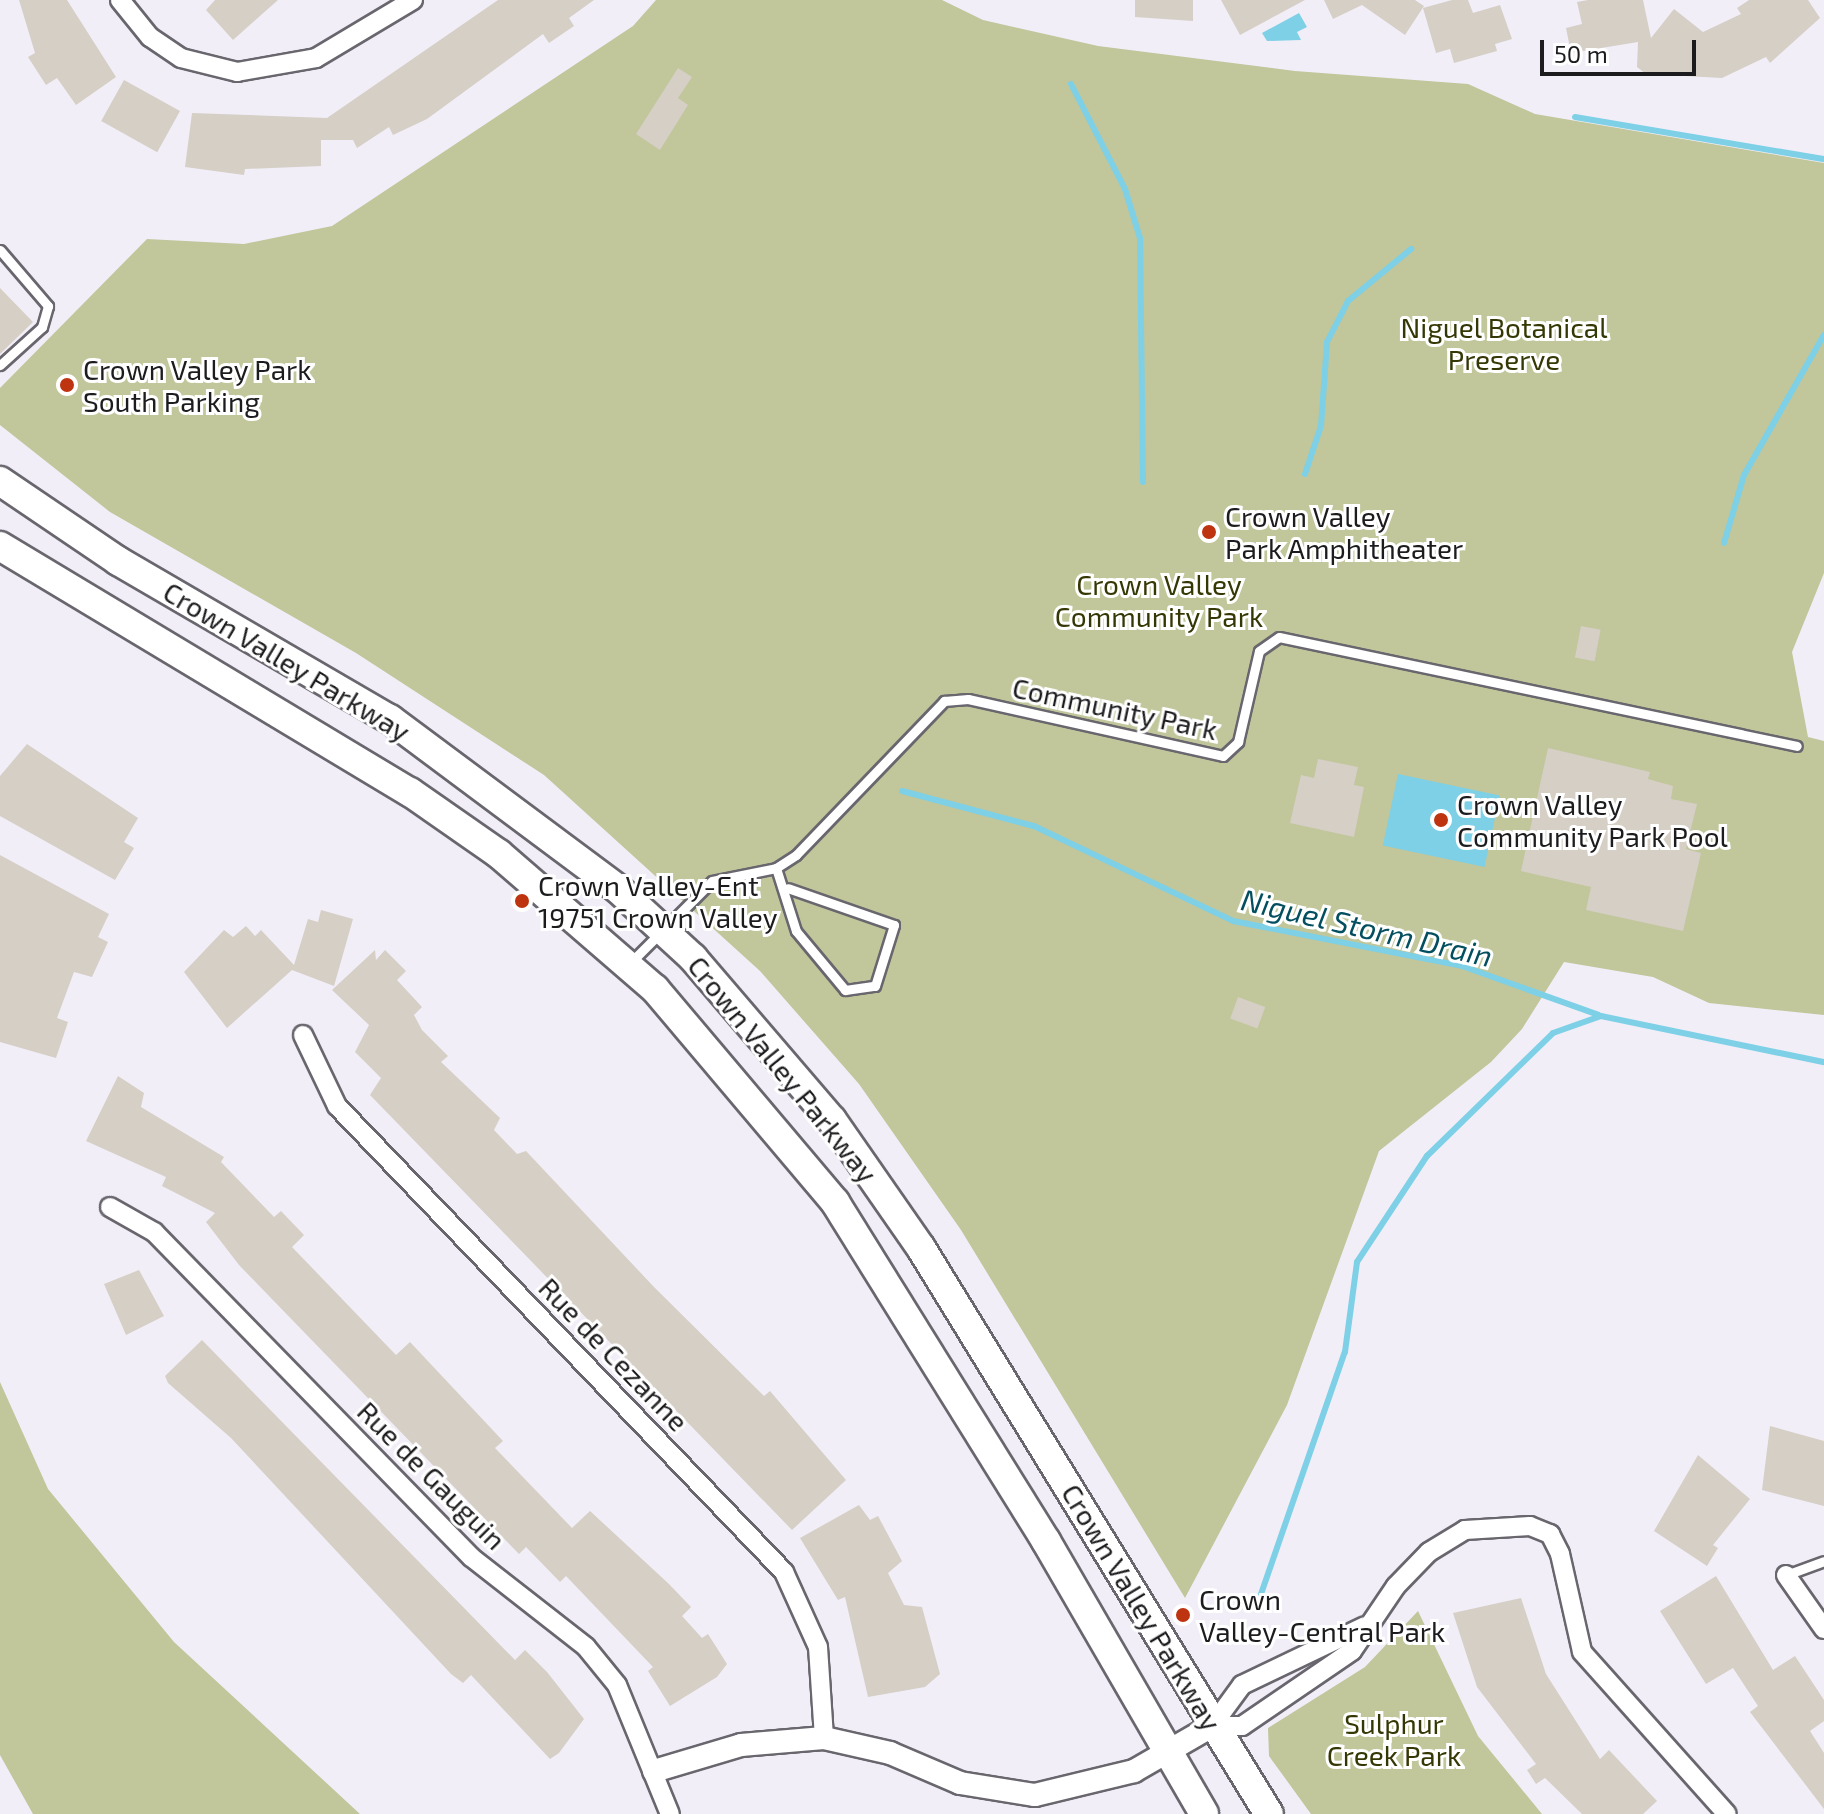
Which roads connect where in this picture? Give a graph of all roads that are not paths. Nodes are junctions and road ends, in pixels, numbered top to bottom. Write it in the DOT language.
graph roads {
  1 [pos="120,0"];
  2 [pos="413,0"];
  3 [pos="0,250"];
  4 [pos="0,365"];
  5 [pos="0,481"];
  6 [pos="0,546"];
  7 [pos="1797,746"];
  8 [pos="776,868"];
  9 [pos="788,888"];
  10 [pos="662,929"];
  11 [pos="628,965"];
  12 [pos="303,1035"];
  13 [pos="110,1207"];
  14 [pos="1824,1561"];
  15 [pos="1786,1575"];
  16 [pos="1365,1626"];
  17 [pos="1824,1629"];
  18 [pos="1212,1726"];
  19 [pos="824,1738"];
  20 [pos="1166,1753"];
  21 [pos="654,1771"];
  22 [pos="670,1814"];
  23 [pos="1204,1814"];
  24 [pos="1269,1814"];
  25 [pos="1727,1814"];
  1 -- 2 [label="street"];
  3 -- 4 [label="lane"];
  5 -- 10 [label="main road, Crown Valley Parkway"];
  6 -- 11 [label="main road, Crown Valley Parkway"];
  7 -- 8 [label="lane, Community Park"];
  8 -- 9 [label="lane"];
  8 -- 10 [label="lane, Community Park"];
  9 -- 9 [label="lane"];
  10 -- 11 [label="lane, Community Park"];
  10 -- 18 [label="main road, Crown Valley Parkway"];
  11 -- 20 [label="main road, Crown Valley Parkway"];
  12 -- 19 [label="street, Rue de Cezanne"];
  13 -- 21 [label="street, Rue de Gauguin"];
  14 -- 15 [label="lane"];
  15 -- 17 [label="street"];
  16 -- 18 [label="street"];
  16 -- 18 [label="street"];
  16 -- 25 [label="street"];
  18 -- 20 [label="street"];
  18 -- 24 [label="main road, Crown Valley Parkway"];
  19 -- 20 [label="street"];
  19 -- 21 [label="street"];
  20 -- 23 [label="main road, Crown Valley Parkway"];
  21 -- 22 [label="street, Rue de Gauguin"];
}
